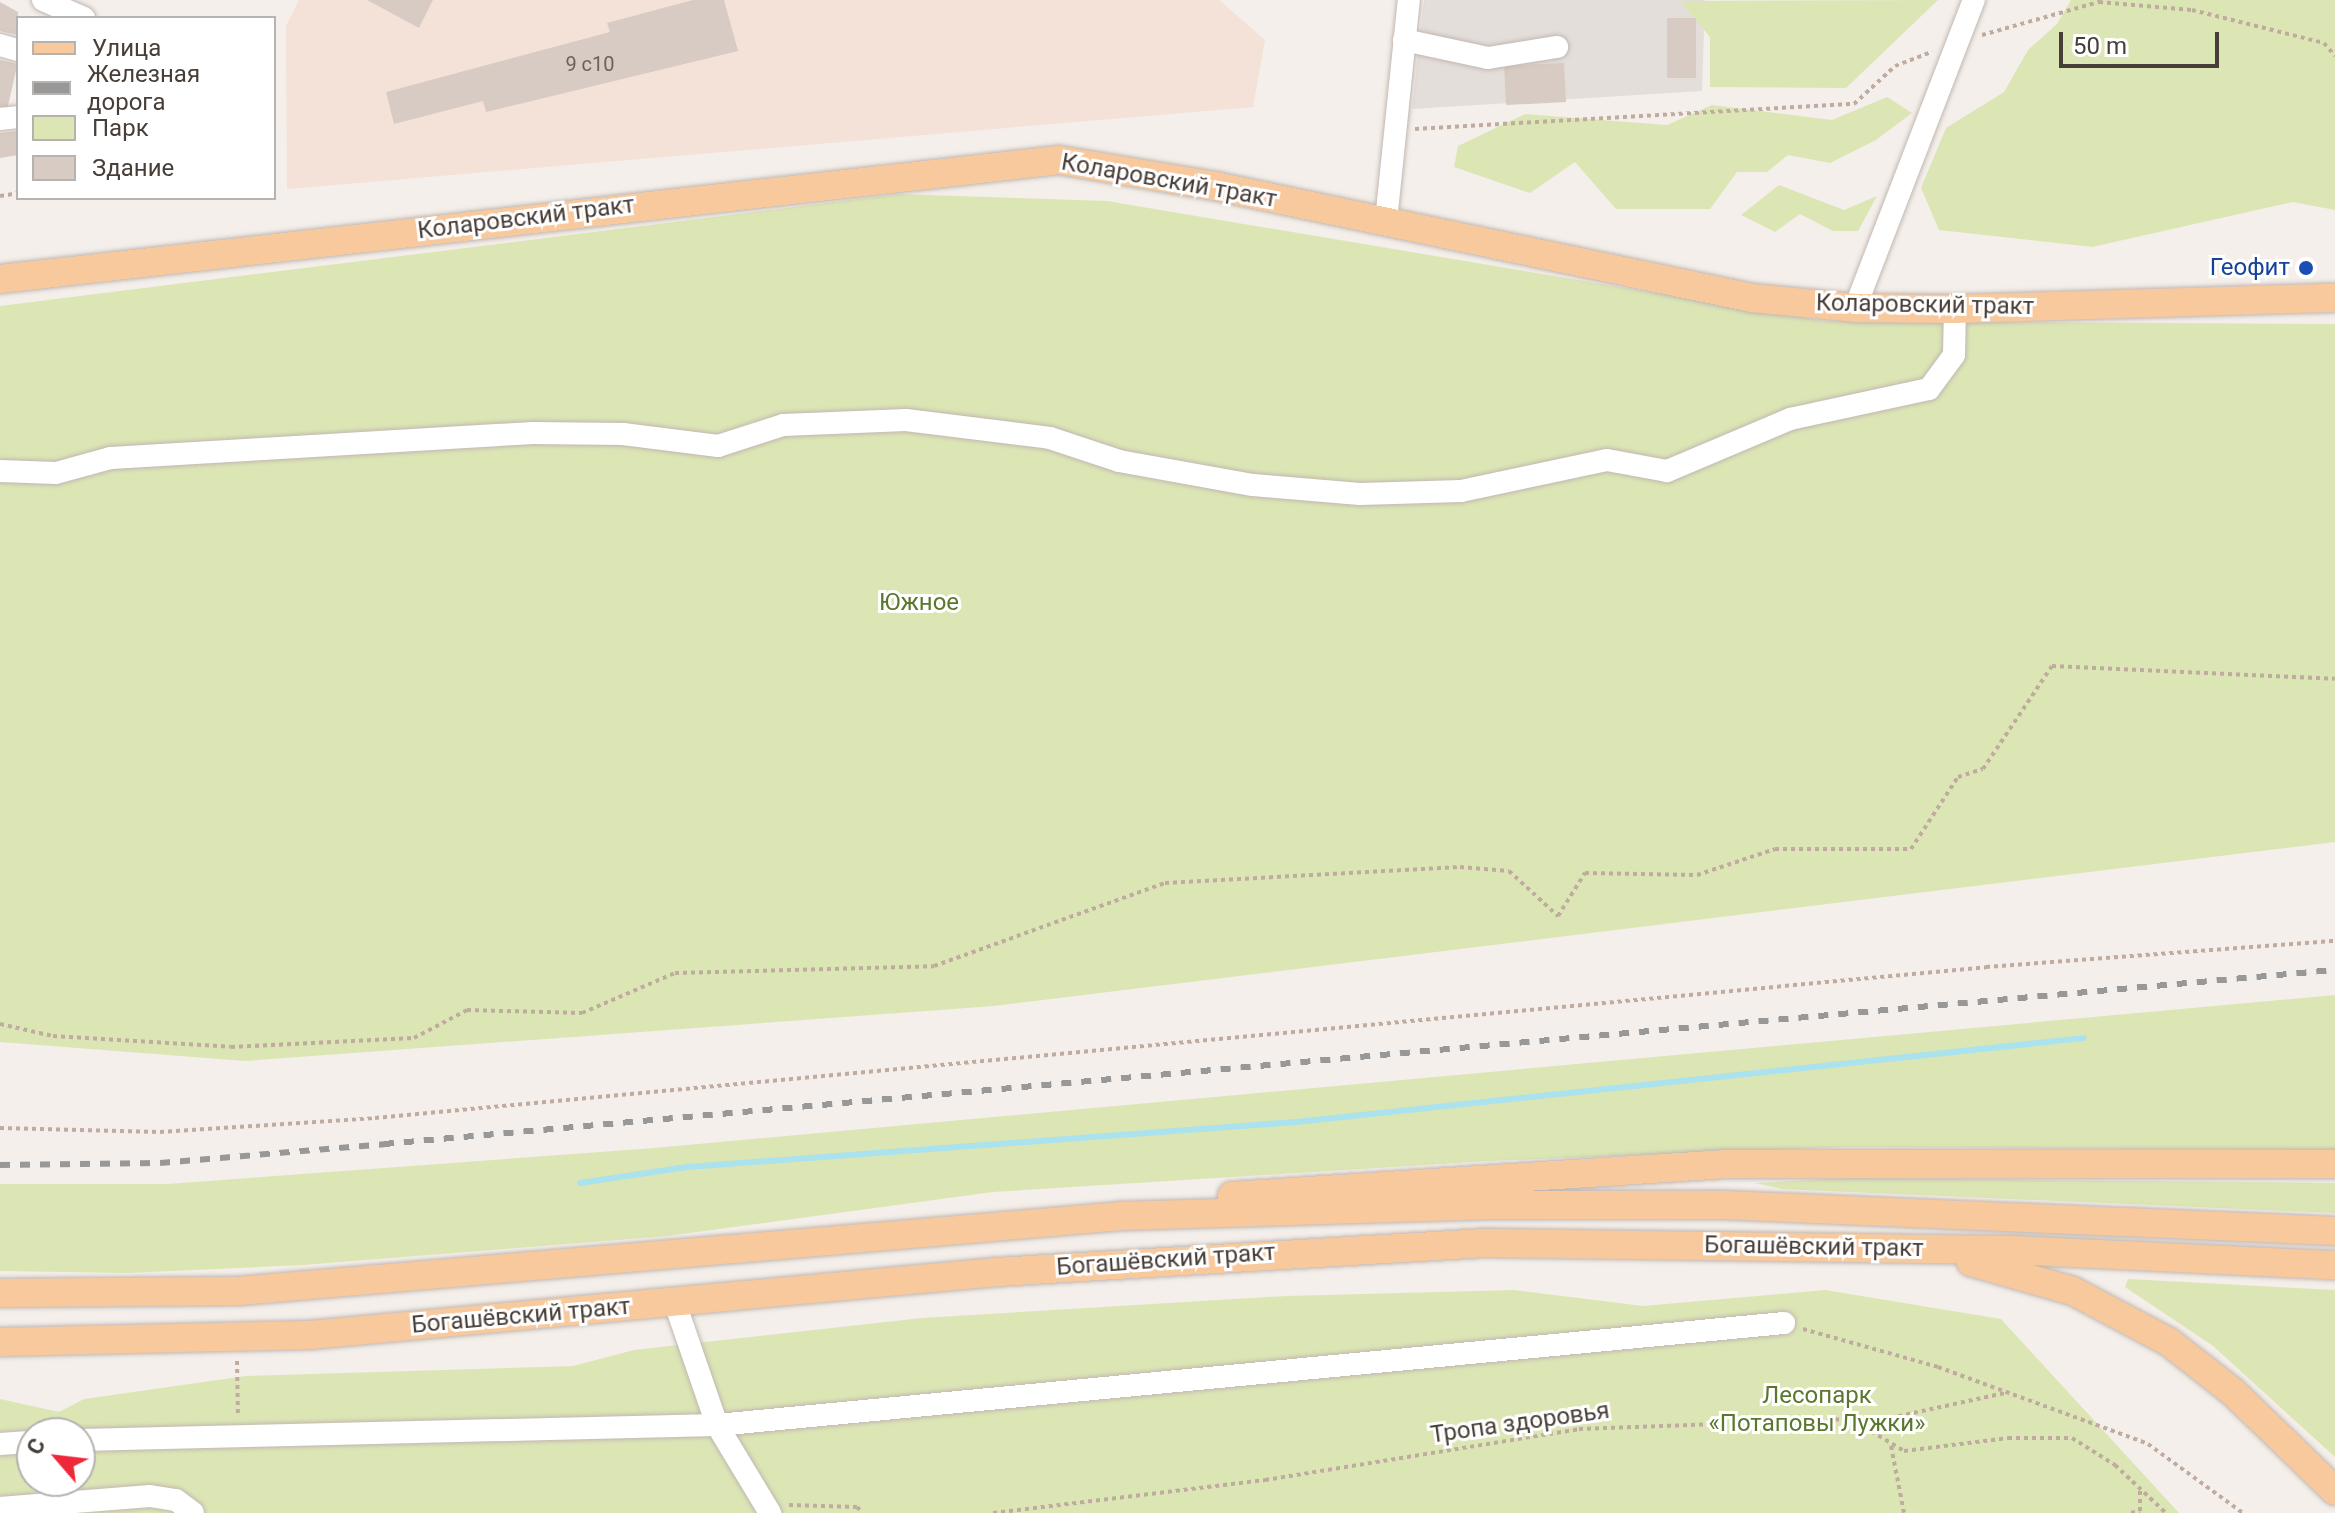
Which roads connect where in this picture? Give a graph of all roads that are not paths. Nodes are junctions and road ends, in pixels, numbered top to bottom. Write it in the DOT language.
graph roads {
  1 [pos="43,0"];
  2 [pos="1409,0"];
  3 [pos="1974,0"];
  4 [pos="79,16"];
  5 [pos="1404,40"];
  6 [pos="1557,47"];
  7 [pos="1386,221"];
  8 [pos="0,279"];
  9 [pos="2335,298"];
  10 [pos="1855,308"];
  11 [pos="1955,309"];
  12 [pos="0,471"];
  13 [pos="2335,1164"];
  14 [pos="1121,1216"];
  15 [pos="2335,1231"];
  16 [pos="1835,1248"];
  17 [pos="2335,1265"];
  18 [pos="0,1293"];
  19 [pos="675,1303"];
  20 [pos="1784,1323"];
  21 [pos="0,1342"];
  22 [pos="717,1425"];
  23 [pos="96,1440"];
  24 [pos="2335,1491"];
  25 [pos="0,1508"];
  26 [pos="193,1513"];
  27 [pos="770,1513"];
  1 -- 4 [label="street"];
  2 -- 5 [label="street"];
  3 -- 10 [label="street"];
  5 -- 6 [label="street"];
  5 -- 7 [label="street"];
  7 -- 8 [label="main road, Коларовский тракт"];
  7 -- 10 [label="main road, Коларовский тракт"];
  9 -- 11 [label="main road, Коларовский тракт"];
  10 -- 11 [label="main road, Коларовский тракт"];
  11 -- 12 [label="street"];
  13 -- 14 [label="main road"];
  14 -- 15 [label="main road, Богашёвский тракт"];
  14 -- 18 [label="main road, Богашёвский тракт"];
  16 -- 17 [label="main road, Богашёвский тракт"];
  16 -- 19 [label="main road, Богашёвский тракт"];
  16 -- 24 [label="main road"];
  19 -- 21 [label="main road, Богашёвский тракт"];
  19 -- 22 [label="street"];
  20 -- 22 [label="street"];
  22 -- 23 [label="street"];
  22 -- 27 [label="street"];
  25 -- 26 [label="street"];
}
